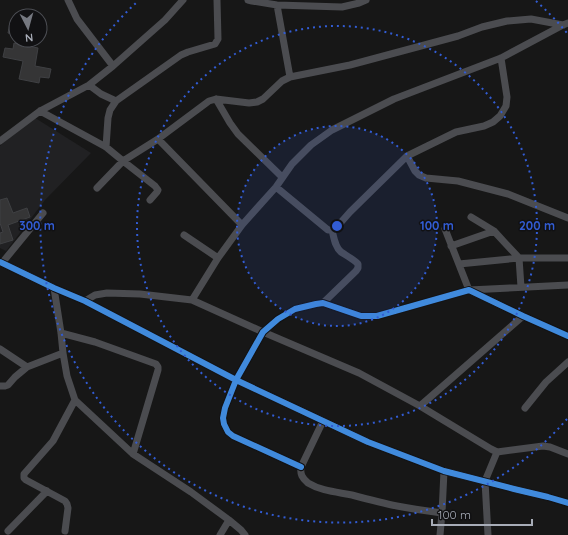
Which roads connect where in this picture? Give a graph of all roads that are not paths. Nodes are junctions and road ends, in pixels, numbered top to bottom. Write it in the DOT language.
graph roads {
  1 [pos="68,0"];
  2 [pos="183,0"];
  3 [pos="217,0"];
  4 [pos="248,0"];
  5 [pos="366,0"];
  6 [pos="313,3"];
  7 [pos="277,5"];
  8 [pos="565,24"];
  9 [pos="501,58"];
  10 [pos="113,66"];
  11 [pos="290,77"];
  12 [pos="89,85"];
  13 [pos="216,99"];
  14 [pos="116,101"];
  15 [pos="40,111"];
  16 [pos="158,139"];
  17 [pos="0,142"];
  18 [pos="106,147"];
  19 [pos="407,156"];
  20 [pos="123,161"];
  21 [pos="282,178"];
  22 [pos="276,187"];
  23 [pos="97,188"];
  24 [pos="150,200"];
  25 [pos="43,213"];
  26 [pos="471,217"];
  27 [pos="568,218"];
  28 [pos="242,225"];
  29 [pos="445,229"];
  30 [pos="332,230"];
  31 [pos="494,231"];
  32 [pos="184,235"];
  33 [pos="452,246"];
  34 [pos="218,258"];
  35 [pos="519,258"];
  36 [pos="568,258"];
  37 [pos="1,262"];
  38 [pos="459,264"];
  39 [pos="568,285"];
  40 [pos="521,287"];
  41 [pos="54,288"];
  42 [pos="469,290"];
  43 [pos="192,300"];
  44 [pos="85,301"];
  45 [pos="323,303"];
  46 [pos="522,316"];
  47 [pos="263,332"];
  48 [pos="61,333"];
  49 [pos="568,336"];
  50 [pos="0,349"];
  51 [pos="63,353"];
  52 [pos="568,362"];
  53 [pos="27,367"];
  54 [pos="236,380"];
  55 [pos="0,386"];
  56 [pos="75,400"];
  57 [pos="420,406"];
  58 [pos="525,408"];
  59 [pos="323,421"];
  60 [pos="497,452"];
  61 [pos="567,452"];
  62 [pos="133,454"];
  63 [pos="301,467"];
  64 [pos="444,471"];
  65 [pos="485,481"];
  66 [pos="47,491"];
  67 [pos="568,503"];
  68 [pos="442,514"];
  69 [pos="229,520"];
  70 [pos="65,530"];
  71 [pos="8,531"];
  72 [pos="220,535"];
  73 [pos="245,535"];
  74 [pos="440,535"];
  75 [pos="488,535"];
  1 -- 10 [label="street"];
  2 -- 10 [label="street"];
  3 -- 14 [label="street"];
  4 -- 7 [label="street"];
  5 -- 6 [label="street"];
  6 -- 7 [label="street"];
  7 -- 11 [label="street"];
  8 -- 9 [label="street"];
  8 -- 11 [label="street"];
  9 -- 19 [label="street"];
  9 -- 21 [label="street"];
  10 -- 12 [label="street"];
  11 -- 13 [label="street"];
  12 -- 14 [label="street"];
  12 -- 15 [label="street"];
  13 -- 16 [label="street"];
  13 -- 21 [label="street"];
  14 -- 18 [label="street"];
  15 -- 17 [label="street"];
  15 -- 18 [label="street"];
  16 -- 20 [label="street"];
  16 -- 28 [label="street"];
  18 -- 20 [label="street"];
  19 -- 27 [label="street"];
  19 -- 30 [label="street"];
  20 -- 23 [label="street"];
  20 -- 24 [label="street"];
  21 -- 22 [label="street"];
  22 -- 28 [label="street"];
  22 -- 30 [label="street"];
  25 -- 37 [label="street"];
  26 -- 31 [label="street"];
  28 -- 34 [label="street"];
  29 -- 33 [label="street"];
  30 -- 45 [label="street"];
  31 -- 33 [label="street"];
  31 -- 35 [label="street"];
  32 -- 34 [label="street"];
  33 -- 38 [label="street"];
  34 -- 43 [label="street"];
  35 -- 36 [label="street"];
  35 -- 38 [label="street"];
  35 -- 40 [label="street"];
  37 -- 41 [label="street"];
  38 -- 42 [label="street"];
  39 -- 40 [label="street"];
  40 -- 42 [label="street"];
  41 -- 44 [label="street"];
  41 -- 48 [label="street"];
  42 -- 45 [label="street"];
  42 -- 46 [label="street"];
  43 -- 44 [label="street"];
  43 -- 47 [label="street"];
  44 -- 54 [label="street"];
  45 -- 47 [label="street"];
  46 -- 49 [label="street"];
  46 -- 57 [label="street"];
  47 -- 54 [label="street"];
  47 -- 57 [label="street"];
  48 -- 51 [label="street"];
  48 -- 62 [label="street"];
  50 -- 53 [label="street"];
  51 -- 53 [label="street"];
  51 -- 56 [label="street"];
  52 -- 58 [label="street"];
  53 -- 55 [label="street"];
  54 -- 59 [label="street"];
  54 -- 63 [label="street"];
  56 -- 62 [label="street"];
  56 -- 66 [label="street"];
  57 -- 60 [label="street"];
  59 -- 63 [label="street"];
  59 -- 64 [label="street"];
  60 -- 61 [label="street"];
  60 -- 65 [label="street"];
  62 -- 69 [label="street"];
  63 -- 68 [label="street"];
  64 -- 65 [label="street"];
  64 -- 68 [label="street"];
  65 -- 67 [label="street"];
  65 -- 75 [label="street"];
  66 -- 70 [label="street"];
  66 -- 71 [label="street"];
  68 -- 74 [label="street"];
  69 -- 72 [label="street"];
  69 -- 73 [label="street"];
}
